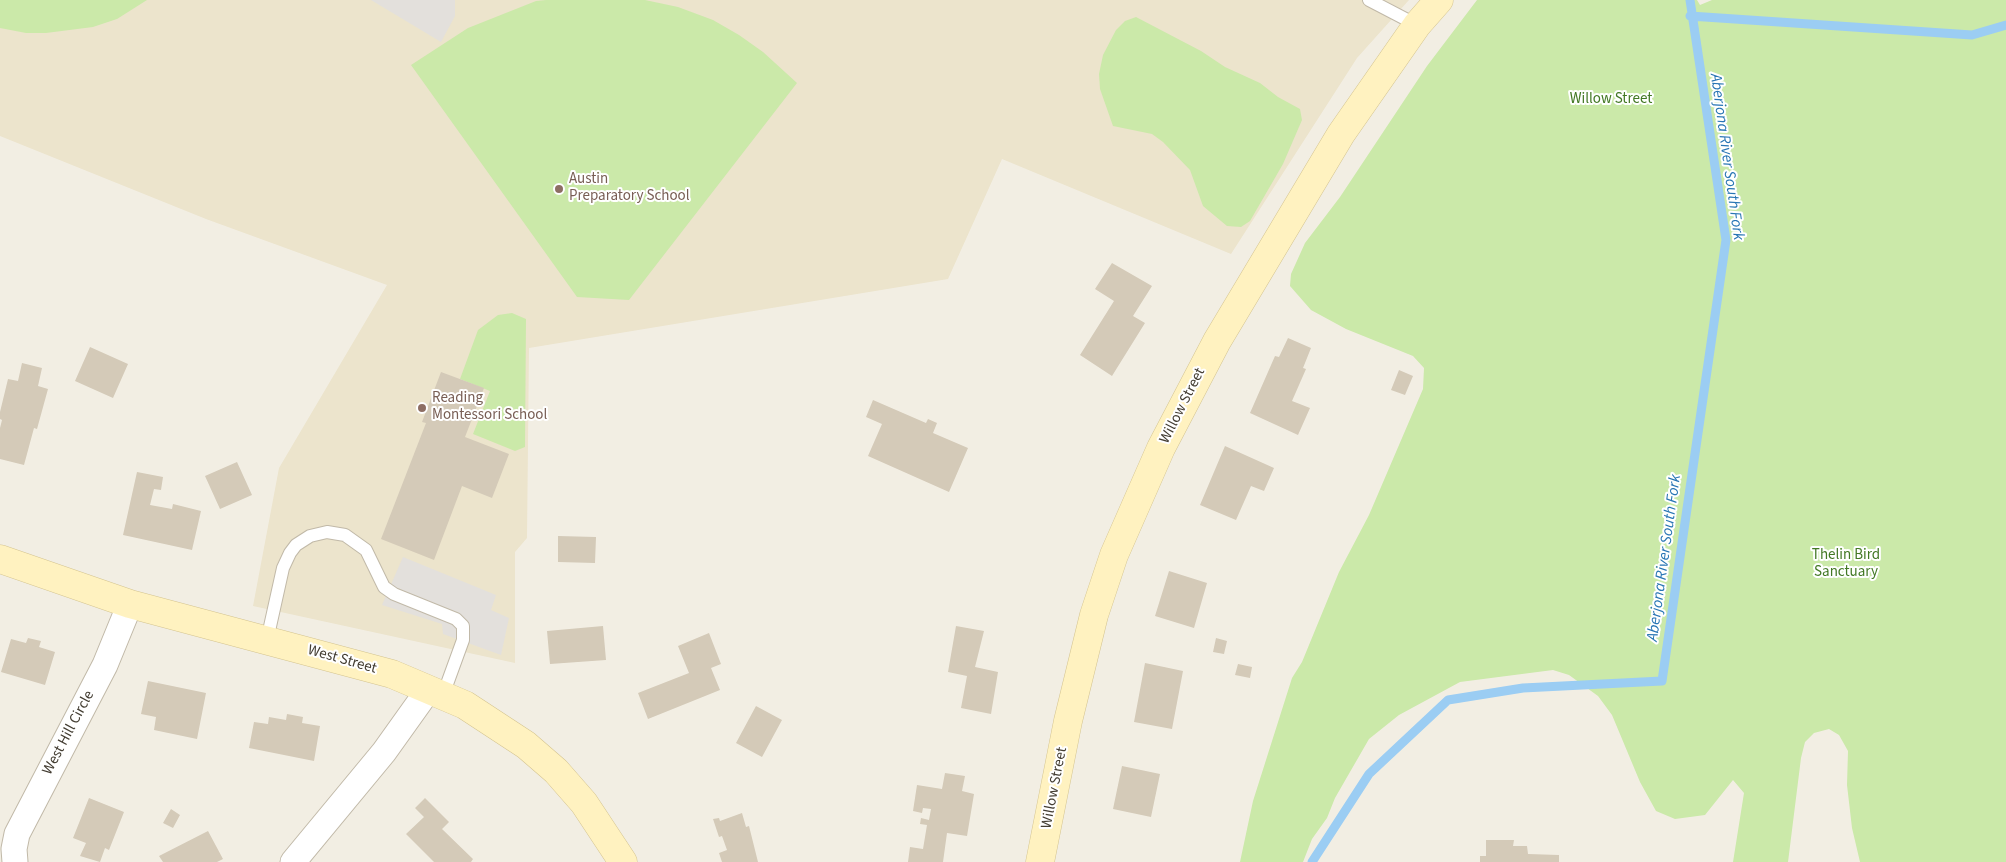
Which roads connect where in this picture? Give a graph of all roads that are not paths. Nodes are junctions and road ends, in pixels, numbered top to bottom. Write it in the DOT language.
graph roads {
  1 [pos="1369,0"];
  2 [pos="1440,0"];
  3 [pos="1417,25"];
  4 [pos="0,559"];
  5 [pos="130,604"];
  6 [pos="267,640"];
  7 [pos="436,692"];
  8 [pos="16,862"];
  9 [pos="293,862"];
  10 [pos="624,862"];
  11 [pos="1040,862"];
  1 -- 3 [label="lane"];
  2 -- 3 [label="main road, Willow Street"];
  3 -- 11 [label="main road, Willow Street"];
  4 -- 5 [label="main road, West Street"];
  5 -- 6 [label="main road, West Street"];
  5 -- 8 [label="street, West Hill Circle"];
  6 -- 7 [label="main road, West Street"];
  6 -- 7 [label="lane"];
  7 -- 9 [label="street"];
  7 -- 10 [label="main road, West Street"];
}
